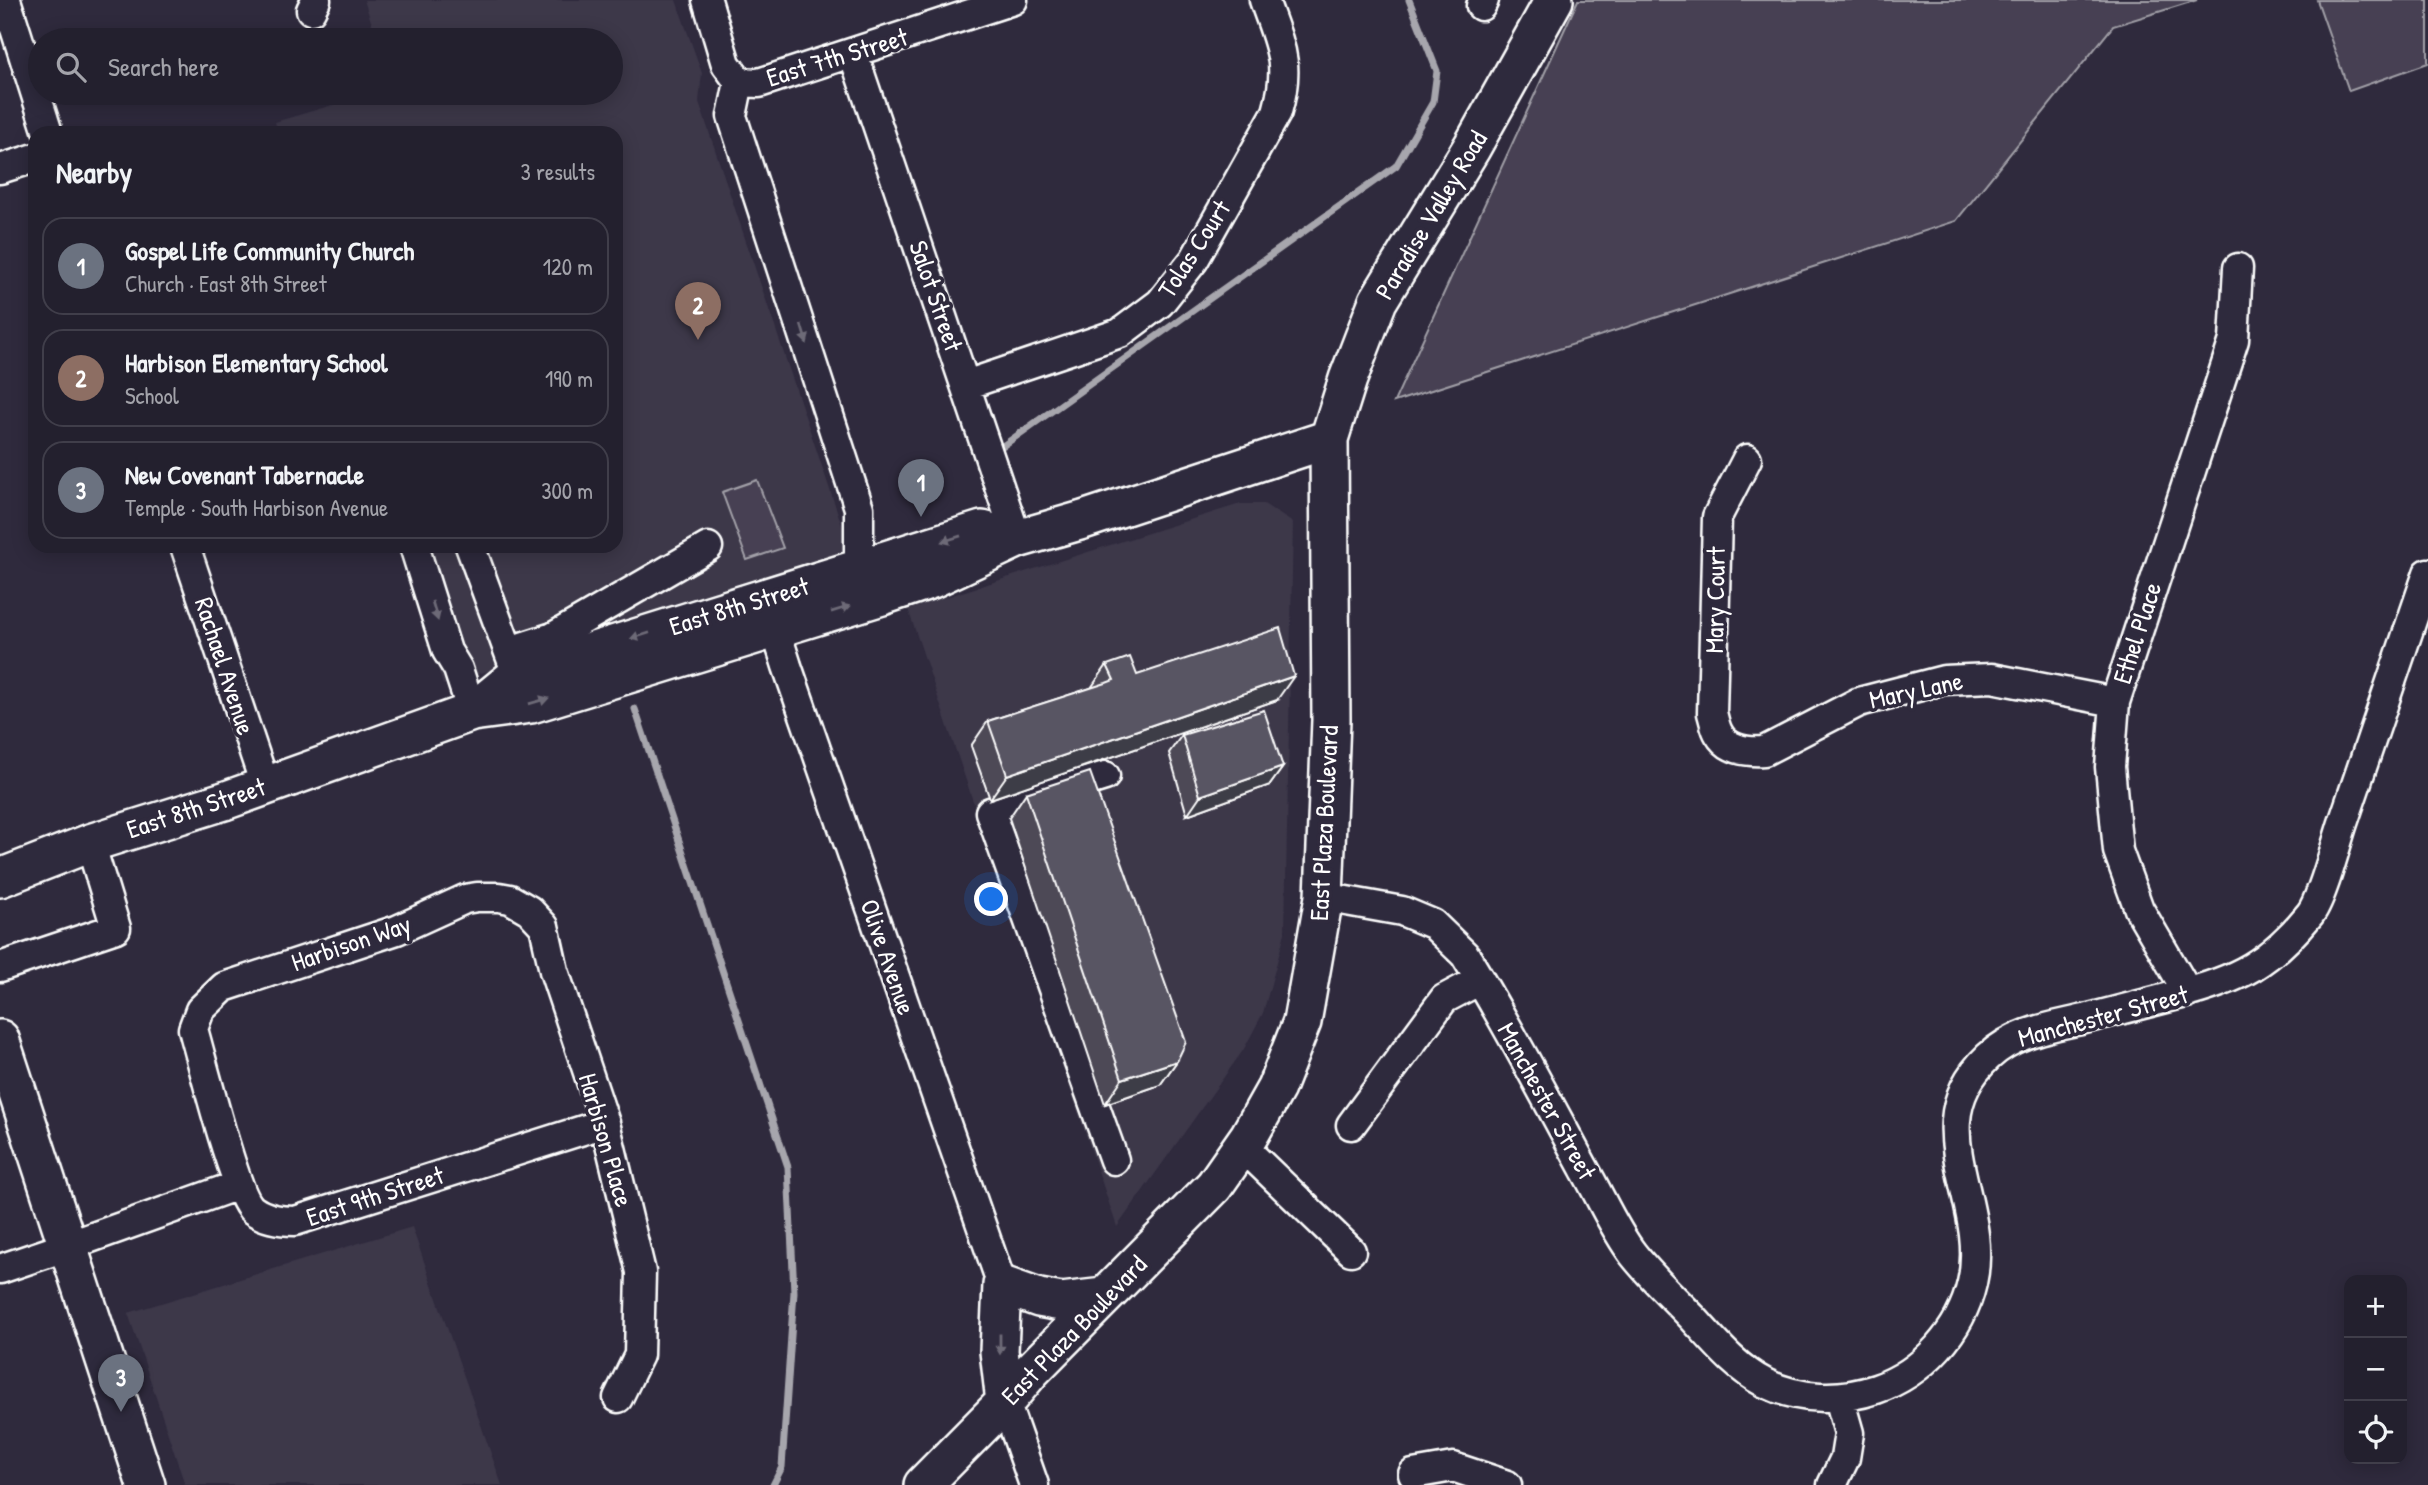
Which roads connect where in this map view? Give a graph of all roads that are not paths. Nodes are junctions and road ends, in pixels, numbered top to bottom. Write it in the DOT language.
graph roads {
  1 [pos="6,0"];
  2 [pos="706,0"];
  3 [pos="1013,0"];
  4 [pos="1264,0"];
  5 [pos="1554,0"];
  6 [pos="853,53"];
  7 [pos="28,70"];
  8 [pos="739,82"];
  9 [pos="39,105"];
  10 [pos="46,126"];
  11 [pos="28,160"];
  12 [pos="0,169"];
  13 [pos="2238,268"];
  14 [pos="966,385"];
  15 [pos="1329,439"];
  16 [pos="1747,459"];
  17 [pos="1017,539"];
  18 [pos="708,547"];
  19 [pos="187,553"];
  20 [pos="416,553"];
  21 [pos="473,553"];
  22 [pos="859,570"];
  23 [pos="2428,573"];
  24 [pos="771,614"];
  25 [pos="513,663"];
  26 [pos="2115,702"];
  27 [pos="472,712"];
  28 [pos="1728,744"];
  29 [pos="1105,776"];
  30 [pos="265,785"];
  31 [pos="90,843"];
  32 [pos="0,878"];
  33 [pos="1324,897"];
  34 [pos="510,900"];
  35 [pos="0,967"];
  36 [pos="1480,980"];
  37 [pos="2188,993"];
  38 [pos="0,1040"];
  39 [pos="605,1123"];
  40 [pos="1351,1125"];
  41 [pos="1242,1146"];
  42 [pos="1114,1160"];
  43 [pos="238,1185"];
  44 [pos="68,1247"];
  45 [pos="1351,1251"];
  46 [pos="0,1269"];
  47 [pos="1002,1285"];
  48 [pos="1104,1297"];
  49 [pos="618,1398"];
  50 [pos="1839,1398"];
  51 [pos="1005,1402"];
  52 [pos="1413,1474"];
  53 [pos="139,1483"];
  54 [pos="923,1485"];
  55 [pos="1034,1485"];
  56 [pos="1507,1485"];
  57 [pos="1832,1485"];
  1 -- 7 [label="street"];
  2 -- 8 [label="street"];
  3 -- 6 [label="street, East 7th Street"];
  4 -- 14 [label="street, Tolas Court"];
  5 -- 15 [label="main road, Paradise Valley Road"];
  6 -- 8 [label="street, East 7th Street"];
  6 -- 14 [label="street, Salot Street"];
  8 -- 22 [label="street, one-way"];
  9 -- 10 [label="street"];
  11 -- 12 [label="street"];
  13 -- 26 [label="street, Ethel Place"];
  14 -- 17 [label="street, Salot Street"];
  15 -- 17 [label="main road, East 8th Street"];
  15 -- 33 [label="main road, East Plaza Boulevard"];
  16 -- 28 [label="street, Mary Court"];
  17 -- 22 [label="main road, East 8th Street, one-way"];
  24 -- 17 [label="main road, East 8th Street, one-way"];
  18 -- 25 [label="street"];
  19 -- 30 [label="street, Rachael Avenue"];
  20 -- 27 [label="street, one-way"];
  21 -- 25 [label="street"];
  22 -- 24 [label="main road, East 8th Street"];
  23 -- 37 [label="street, Manchester Street"];
  24 -- 25 [label="main road, East 8th Street, one-way"];
  27 -- 24 [label="main road, East 8th Street, one-way"];
  24 -- 47 [label="street, Olive Avenue"];
  25 -- 27 [label="main road, East 8th Street"];
  26 -- 28 [label="street, Mary Lane"];
  26 -- 37 [label="street, Ethel Place"];
  27 -- 30 [label="main road, East 8th Street"];
  29 -- 42 [label="street"];
  30 -- 31 [label="main road, East 8th Street"];
  31 -- 32 [label="main road, East 8th Street"];
  31 -- 35 [label="street"];
  33 -- 36 [label="street, Manchester Street"];
  33 -- 41 [label="main road, East Plaza Boulevard"];
  34 -- 39 [label="street, Harbison Place"];
  34 -- 43 [label="street, Harbison Way"];
  36 -- 40 [label="street"];
  36 -- 50 [label="street, Manchester Street"];
  37 -- 50 [label="street, Manchester Street"];
  38 -- 44 [label="main road"];
  39 -- 43 [label="street, East 9th Street"];
  39 -- 49 [label="street, Harbison Place"];
  41 -- 45 [label="street"];
  41 -- 48 [label="main road, East Plaza Boulevard"];
  43 -- 44 [label="street"];
  44 -- 46 [label="street"];
  44 -- 53 [label="main road"];
  47 -- 48 [label="main road"];
  47 -- 51 [label="main road, one-way"];
  48 -- 51 [label="main road, East Plaza Boulevard"];
  50 -- 57 [label="street"];
  51 -- 54 [label="main road, East Plaza Boulevard"];
  51 -- 55 [label="street"];
  52 -- 56 [label="street"];
}
